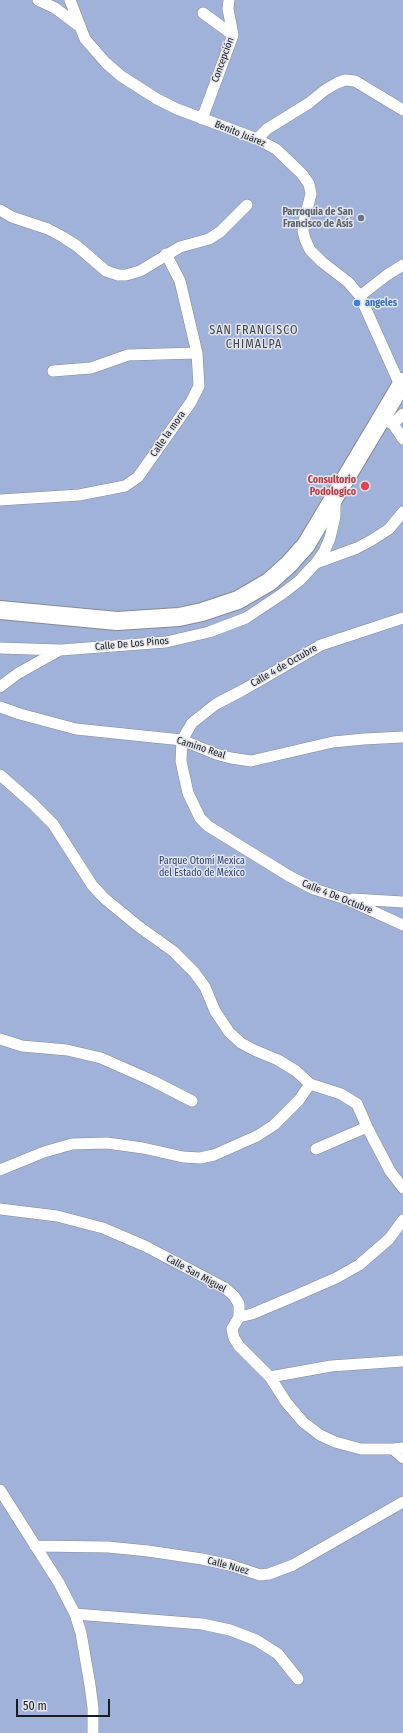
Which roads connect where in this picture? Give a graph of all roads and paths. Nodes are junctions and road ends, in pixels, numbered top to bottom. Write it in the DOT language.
graph roads {
  1 [pos="38,0"];
  2 [pos="70,0"];
  3 [pos="229,0"];
  4 [pos="203,13"];
  5 [pos="80,26"];
  6 [pos="233,35"];
  7 [pos="403,110"];
  8 [pos="202,119"];
  9 [pos="257,139"];
  10 [pos="247,205"];
  11 [pos="0,210"];
  12 [pos="166,254"];
  13 [pos="403,266"];
  14 [pos="360,296"];
  15 [pos="197,352"];
  16 [pos="53,371"];
  17 [pos="402,383"];
  18 [pos="403,414"];
  19 [pos="387,421"];
  20 [pos="403,439"];
  21 [pos="335,498"];
  22 [pos="0,500"];
  23 [pos="403,512"];
  24 [pos="316,563"];
  25 [pos="0,610"];
  26 [pos="403,618"];
  27 [pos="0,648"];
  28 [pos="61,650"];
  29 [pos="0,686"];
  30 [pos="0,707"];
  31 [pos="403,737"];
  32 [pos="182,740"];
  33 [pos="0,775"];
  34 [pos="346,899"];
  35 [pos="403,902"];
  36 [pos="403,925"];
  37 [pos="0,1039"];
  38 [pos="310,1084"];
  39 [pos="192,1101"];
  40 [pos="366,1127"];
  41 [pos="316,1149"];
  42 [pos="0,1170"];
  43 [pos="403,1188"];
  44 [pos="0,1209"];
  45 [pos="403,1220"];
  46 [pos="239,1317"];
  47 [pos="403,1361"];
  48 [pos="270,1377"];
  49 [pos="398,1449"];
  50 [pos="403,1458"];
  51 [pos="0,1490"];
  52 [pos="403,1502"];
  53 [pos="35,1546"];
  54 [pos="75,1614"];
  55 [pos="298,1679"];
  56 [pos="93,1733"];
  1 -- 5 [label="street"];
  2 -- 5 [label="street, Benito Juárez"];
  3 -- 6 [label="street, Concepción"];
  4 -- 6 [label="street"];
  5 -- 8 [label="street, Benito Juárez"];
  6 -- 8 [label="street, Concepción"];
  7 -- 9 [label="street"];
  8 -- 9 [label="street, Benito Juárez"];
  9 -- 14 [label="street, Benito Juárez"];
  10 -- 12 [label="street"];
  11 -- 12 [label="street"];
  12 -- 15 [label="street, Calle la mora"];
  13 -- 14 [label="street"];
  14 -- 17 [label="street, Benito Juárez"];
  15 -- 16 [label="street"];
  15 -- 22 [label="street, Calle la mora"];
  17 -- 19 [label="main road"];
  18 -- 19 [label="street"];
  19 -- 20 [label="street"];
  19 -- 21 [label="main road"];
  21 -- 24 [label="street, Calle De Los Pinos"];
  21 -- 25 [label="main road"];
  23 -- 24 [label="street"];
  24 -- 28 [label="street, Calle De Los Pinos"];
  26 -- 32 [label="street, Calle 4 de Octubre"];
  27 -- 28 [label="street, Calle De Los Pinos"];
  28 -- 29 [label="street"];
  30 -- 32 [label="street, Camino Real"];
  31 -- 32 [label="street, Camino Real"];
  32 -- 34 [label="street, Calle 4 De Octubre"];
  33 -- 38 [label="street"];
  34 -- 35 [label="street"];
  34 -- 36 [label="street, Calle 4 De Octubre"];
  37 -- 39 [label="street"];
  38 -- 40 [label="street"];
  38 -- 42 [label="street"];
  40 -- 41 [label="street"];
  40 -- 43 [label="street"];
  44 -- 46 [label="street, Calle San Miguel"];
  45 -- 46 [label="street"];
  46 -- 48 [label="street, Calle San Miguel"];
  47 -- 48 [label="street"];
  48 -- 49 [label="street, Calle San Miguel"];
  49 -- 50 [label="street"];
  51 -- 53 [label="street"];
  52 -- 53 [label="street, Calle Nuez"];
  53 -- 54 [label="street"];
  54 -- 55 [label="street"];
  54 -- 56 [label="street"];
}
